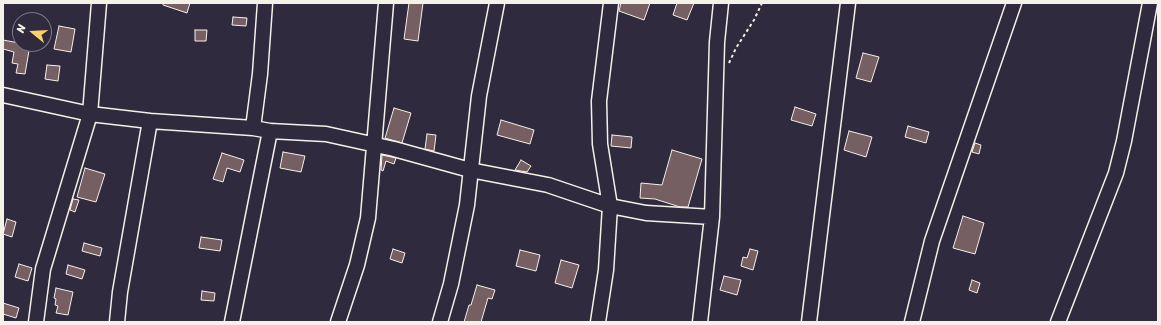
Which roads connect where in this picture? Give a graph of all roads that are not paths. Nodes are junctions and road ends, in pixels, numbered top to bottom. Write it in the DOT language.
graph roads {
  1 [pos="99,3"];
  2 [pos="265,3"];
  3 [pos="386,3"];
  4 [pos="497,3"];
  5 [pos="611,3"];
  6 [pos="721,3"];
  7 [pos="848,3"];
  8 [pos="1014,3"];
  9 [pos="1150,3"];
  10 [pos="3,95"];
  11 [pos="90,114"];
  12 [pos="150,121"];
  13 [pos="253,128"];
  14 [pos="270,131"];
  15 [pos="373,144"];
  16 [pos="470,170"];
  17 [pos="610,206"];
  18 [pos="712,217"];
  19 [pos="36,322"];
  20 [pos="117,322"];
  21 [pos="232,322"];
  22 [pos="338,322"];
  23 [pos="440,322"];
  24 [pos="598,322"];
  25 [pos="700,322"];
  26 [pos="809,322"];
  27 [pos="912,322"];
  28 [pos="1058,322"];
  1 -- 11 [label="street"];
  2 -- 13 [label="street"];
  3 -- 15 [label="street"];
  4 -- 16 [label="street"];
  5 -- 17 [label="street"];
  6 -- 18 [label="street"];
  7 -- 26 [label="street"];
  8 -- 27 [label="street"];
  9 -- 28 [label="street"];
  10 -- 11 [label="street"];
  11 -- 12 [label="street"];
  11 -- 19 [label="street"];
  12 -- 13 [label="street"];
  12 -- 20 [label="street"];
  13 -- 14 [label="street"];
  14 -- 15 [label="street"];
  14 -- 21 [label="street"];
  15 -- 16 [label="street"];
  15 -- 22 [label="street"];
  16 -- 17 [label="street"];
  16 -- 23 [label="street"];
  17 -- 18 [label="street"];
  17 -- 24 [label="street"];
  18 -- 25 [label="street"];
}
